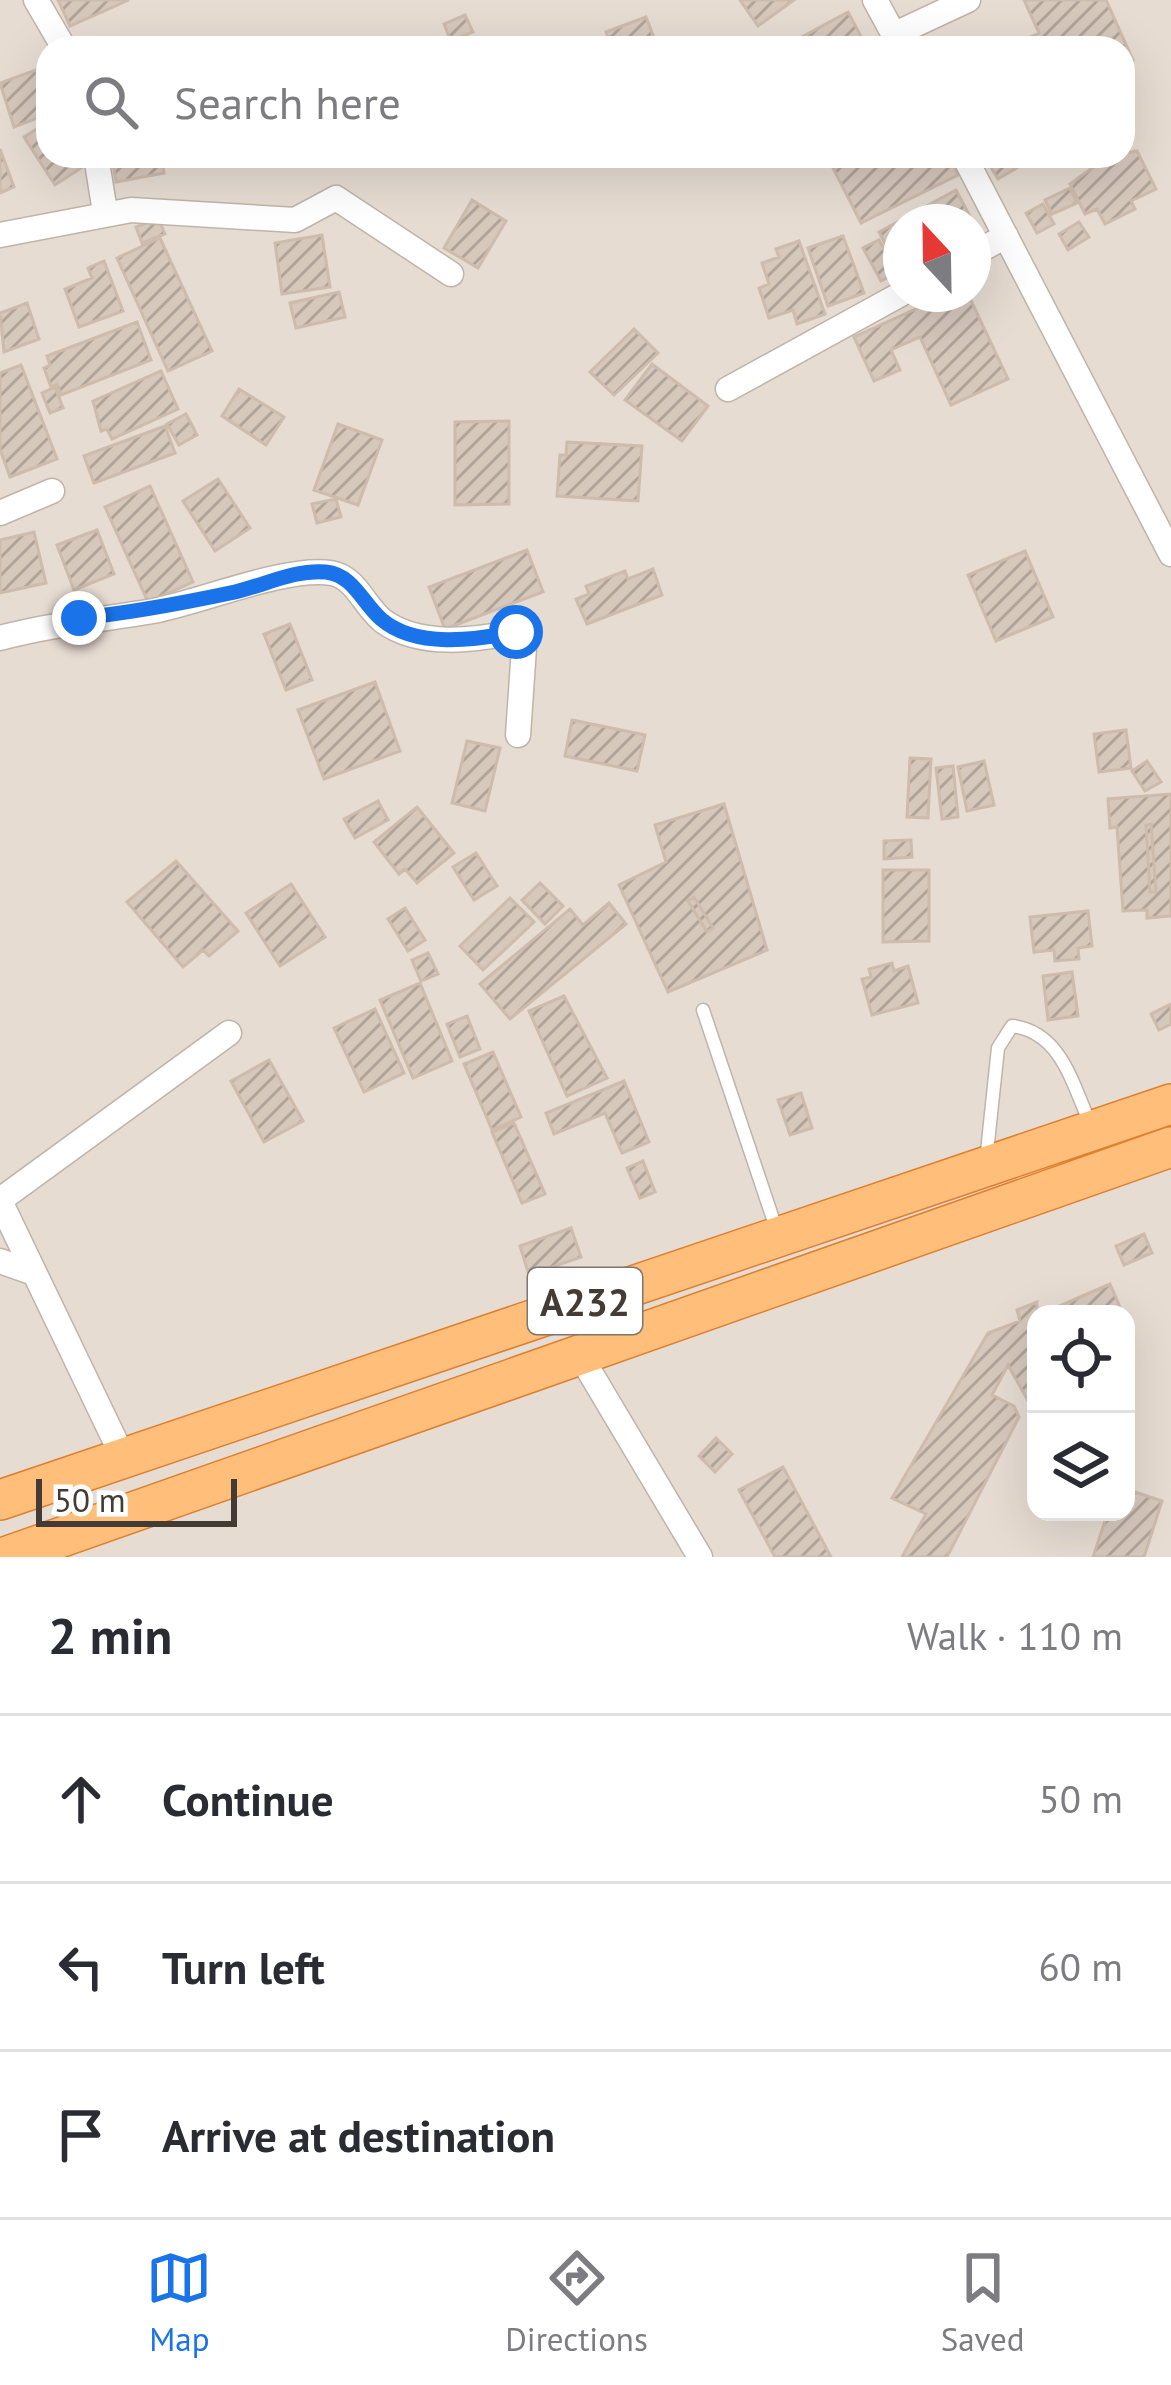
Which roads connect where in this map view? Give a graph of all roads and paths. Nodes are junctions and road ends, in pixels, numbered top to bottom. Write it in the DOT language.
graph roads {
  1 [pos="36,0"];
  2 [pos="875,0"];
  3 [pos="968,0"];
  4 [pos="57,36"];
  5 [pos="894,36"];
  6 [pos="907,36"];
  7 [pos="98,168"];
  8 [pos="970,168"];
  9 [pos="105,212"];
  10 [pos="0,235"];
  11 [pos="1006,236"];
  12 [pos="991,244"];
  13 [pos="451,274"];
  14 [pos="883,304"];
  15 [pos="728,389"];
  16 [pos="52,491"];
  17 [pos="0,513"];
  18 [pos="1171,554"];
  19 [pos="0,638"];
  20 [pos="518,735"];
  21 [pos="703,1010"];
  22 [pos="230,1033"];
  23 [pos="1171,1104"];
  24 [pos="1093,1127"];
  25 [pos="1171,1147"];
  26 [pos="986,1162"];
  27 [pos="0,1200"];
  28 [pos="779,1236"];
  29 [pos="0,1262"];
  30 [pos="31,1272"];
  31 [pos="578,1352"];
  32 [pos="122,1456"];
  33 [pos="0,1500"];
  34 [pos="31,1553"];
  35 [pos="700,1557"];
  1 -- 4 [label="street"];
  2 -- 5 [label="street"];
  3 -- 6 [label="street"];
  7 -- 9 [label="street"];
  8 -- 11 [label="street"];
  9 -- 10 [label="street"];
  9 -- 13 [label="street"];
  11 -- 12 [label="street"];
  11 -- 18 [label="street"];
  14 -- 15 [label="street"];
  16 -- 17 [label="street"];
  19 -- 20 [label="street"];
  21 -- 28 [label="lane"];
  22 -- 27 [label="street"];
  23 -- 24 [label="highway, A232"];
  24 -- 26 [label="highway, A232"];
  24 -- 26 [label="lane"];
  25 -- 31 [label="highway, A232"];
  26 -- 28 [label="highway, A232"];
  27 -- 30 [label="street"];
  28 -- 32 [label="highway, A232"];
  29 -- 30 [label="street"];
  30 -- 32 [label="street"];
  31 -- 34 [label="highway, A232"];
  31 -- 35 [label="street"];
  32 -- 33 [label="highway, A232"];
}
